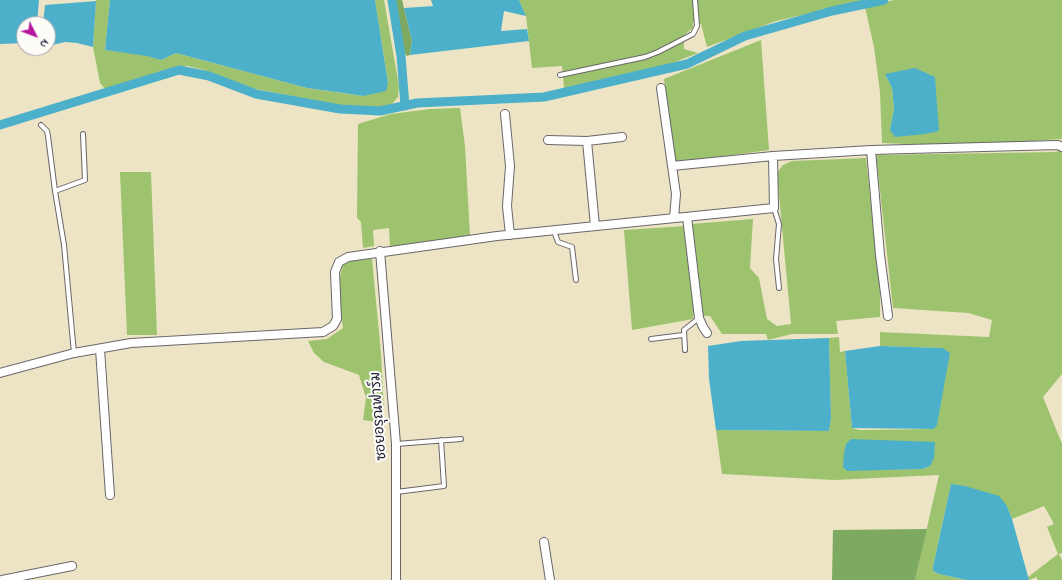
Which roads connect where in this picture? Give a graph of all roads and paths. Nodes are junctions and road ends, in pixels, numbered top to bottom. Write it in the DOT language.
graph roads {
  1 [pos="695,0"];
  2 [pos="560,75"];
  3 [pos="662,88"];
  4 [pos="505,114"];
  5 [pos="41,125"];
  6 [pos="83,134"];
  7 [pos="622,137"];
  8 [pos="548,140"];
  9 [pos="587,141"];
  10 [pos="1062,147"];
  11 [pos="871,150"];
  12 [pos="773,156"];
  13 [pos="672,166"];
  14 [pos="55,191"];
  15 [pos="774,208"];
  16 [pos="687,217"];
  17 [pos="674,218"];
  18 [pos="595,226"];
  19 [pos="554,231"];
  20 [pos="510,235"];
  21 [pos="380,251"];
  22 [pos="576,280"];
  23 [pos="779,288"];
  24 [pos="888,316"];
  25 [pos="699,318"];
  26 [pos="707,332"];
  27 [pos="683,335"];
  28 [pos="651,339"];
  29 [pos="100,348"];
  30 [pos="685,350"];
  31 [pos="74,353"];
  32 [pos="0,373"];
  33 [pos="461,439"];
  34 [pos="441,440"];
  35 [pos="396,444"];
  36 [pos="396,492"];
  37 [pos="110,495"];
  38 [pos="544,542"];
  39 [pos="72,566"];
  40 [pos="2,580"];
  41 [pos="396,580"];
  42 [pos="550,580"];
  1 -- 2 [label="lane"];
  3 -- 13 [label="street"];
  4 -- 20 [label="street"];
  5 -- 14 [label="lane"];
  6 -- 14 [label="lane"];
  7 -- 9 [label="street"];
  8 -- 9 [label="street"];
  9 -- 18 [label="street"];
  10 -- 11 [label="street"];
  11 -- 12 [label="street"];
  11 -- 24 [label="street"];
  12 -- 13 [label="street"];
  12 -- 15 [label="street"];
  13 -- 17 [label="street"];
  14 -- 31 [label="lane"];
  15 -- 16 [label="street"];
  15 -- 23 [label="lane"];
  16 -- 17 [label="street"];
  16 -- 25 [label="street"];
  17 -- 18 [label="street"];
  18 -- 19 [label="street"];
  19 -- 20 [label="street"];
  19 -- 22 [label="lane"];
  20 -- 21 [label="street"];
  21 -- 29 [label="street"];
  21 -- 35 [label="street, ซอยอรุณฟาร์ม"];
  25 -- 26 [label="street"];
  25 -- 27 [label="lane"];
  27 -- 28 [label="lane"];
  27 -- 30 [label="lane"];
  29 -- 31 [label="street"];
  29 -- 37 [label="street"];
  31 -- 32 [label="street"];
  33 -- 34 [label="lane"];
  34 -- 35 [label="lane"];
  34 -- 36 [label="lane"];
  35 -- 36 [label="street, ซอยอรุณฟาร์ม"];
  36 -- 41 [label="street, ซอยอรุณฟาร์ม"];
  38 -- 42 [label="street"];
  39 -- 40 [label="street"];
}
